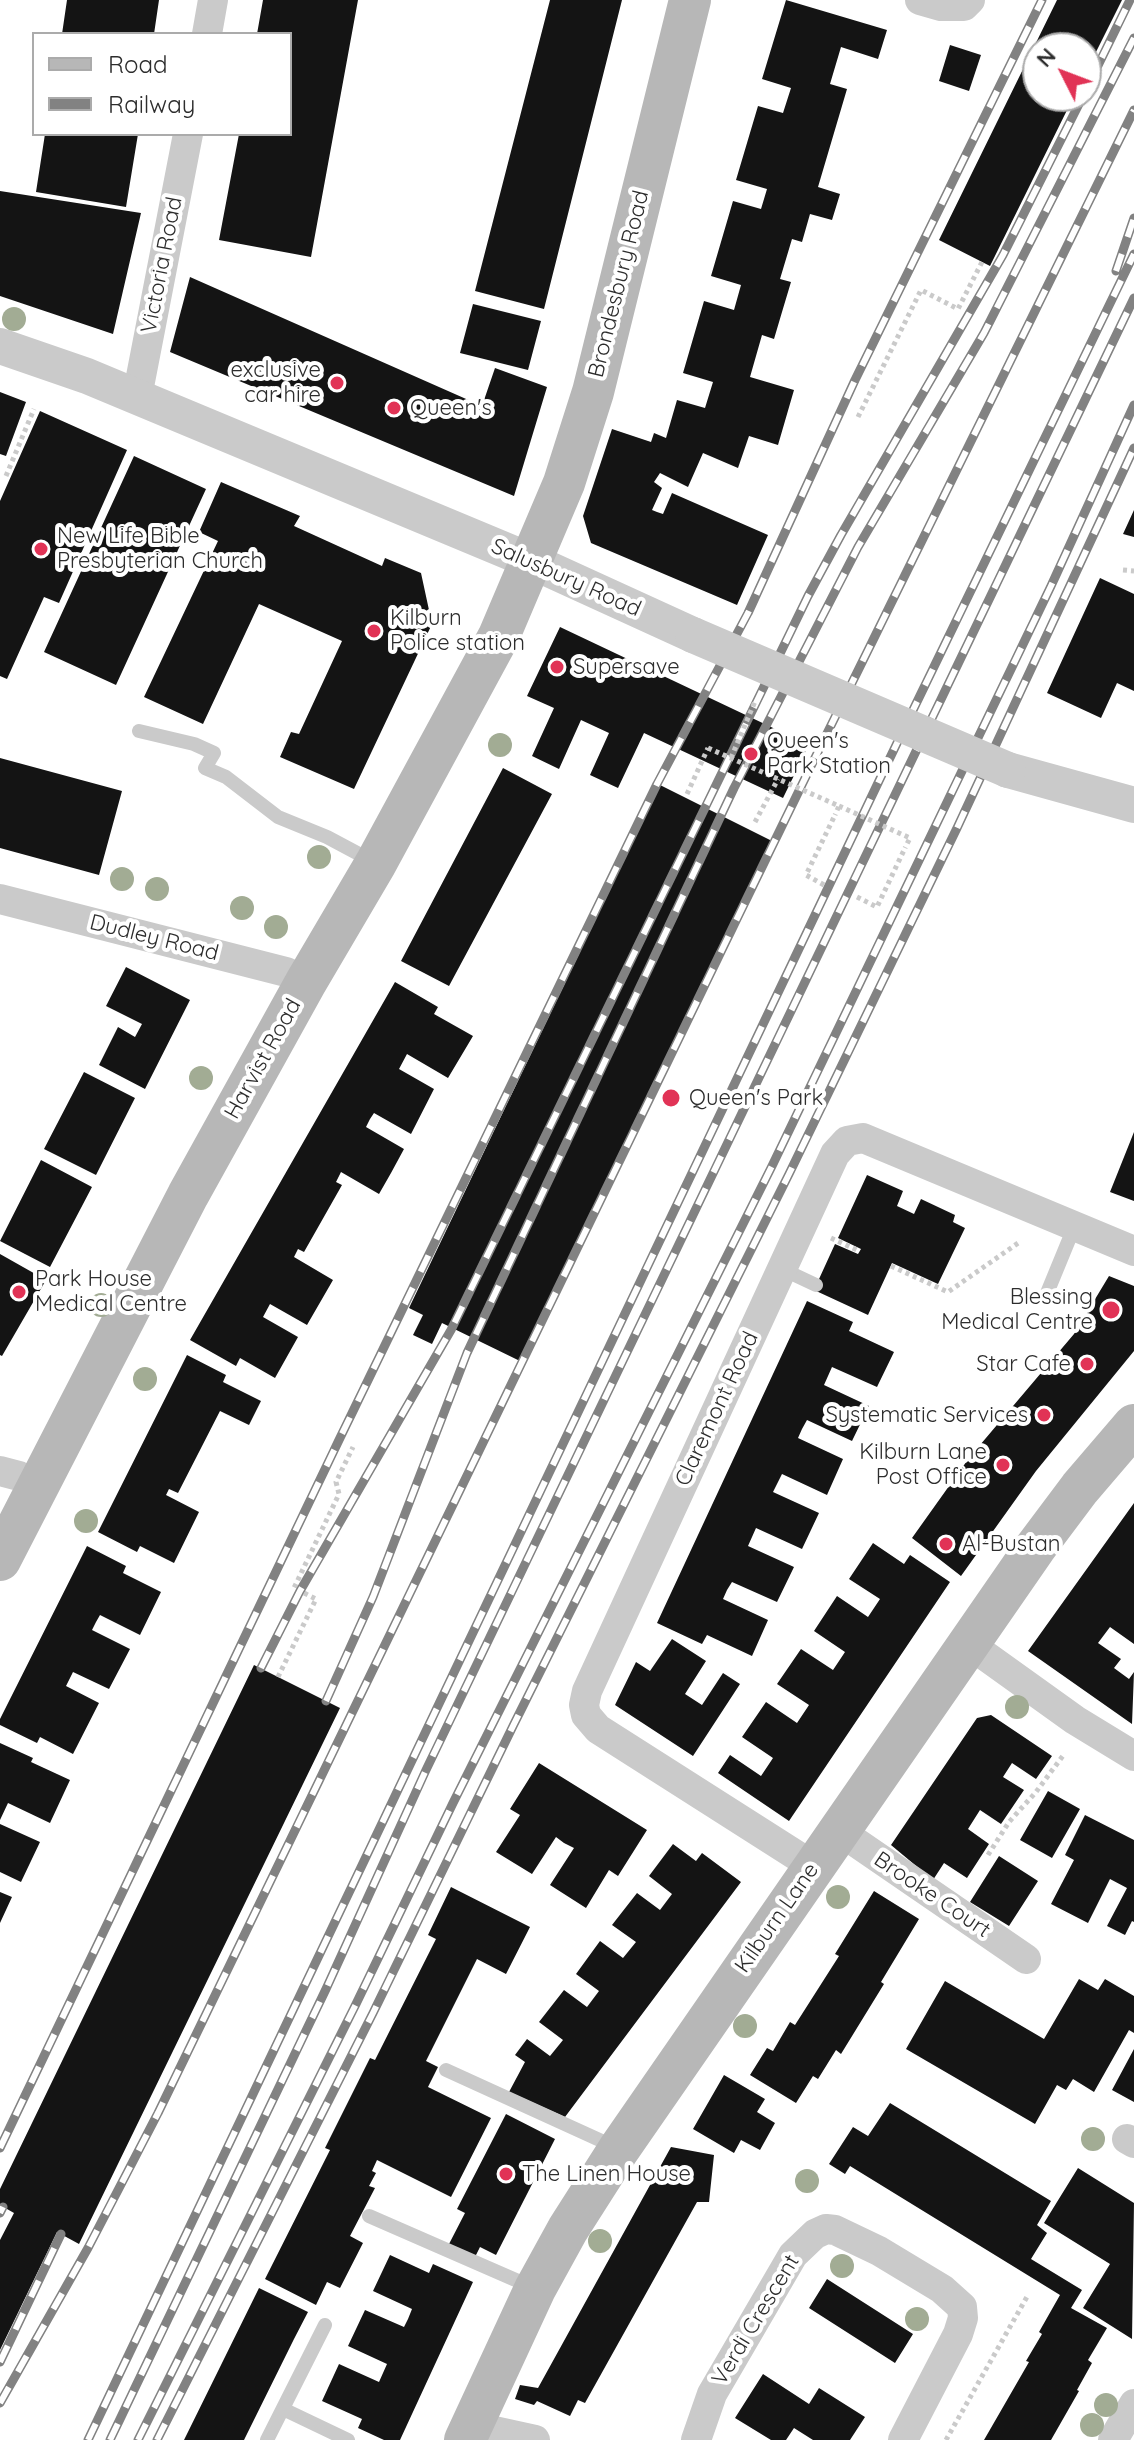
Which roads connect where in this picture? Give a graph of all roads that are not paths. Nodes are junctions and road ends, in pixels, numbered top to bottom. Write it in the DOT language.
graph roads {
  1 [pos="213,0"];
  2 [pos="690,0"];
  3 [pos="920,0"];
  4 [pos="970,0"];
  5 [pos="207,32"];
  6 [pos="188,136"];
  7 [pos="0,346"];
  8 [pos="137,397"];
  9 [pos="531,561"];
  10 [pos="139,731"];
  11 [pos="1130,807"];
  12 [pos="376,863"];
  13 [pos="0,899"];
  14 [pos="306,982"];
  15 [pos="1065,1221"];
  16 [pos="1134,1251"];
  17 [pos="782,1269"];
  18 [pos="816,1285"];
  19 [pos="1045,1298"];
  20 [pos="1134,1425"];
  21 [pos="18,1478"];
  22 [pos="0,1560"];
  23 [pos="969,1644"];
  24 [pos="1134,1756"];
  25 [pos="838,1830"];
  26 [pos="813,1866"];
  27 [pos="1026,1959"];
  28 [pos="446,2070"];
  29 [pos="619,2149"];
  30 [pos="369,2216"];
  31 [pos="535,2289"];
  32 [pos="325,2325"];
  33 [pos="283,2409"];
  34 [pos="468,2433"];
  35 [pos="267,2440"];
  36 [pos="348,2440"];
  37 [pos="535,2440"];
  38 [pos="696,2440"];
  39 [pos="903,2440"];
  1 -- 5 [label="street"];
  2 -- 9 [label="main road, Brondesbury Road"];
  3 -- 4 [label="street"];
  6 -- 8 [label="street, Victoria Road"];
  7 -- 8 [label="street, Salusbury Road"];
  8 -- 9 [label="street, Salusbury Road"];
  9 -- 11 [label="street, Salusbury Road, bridge"];
  9 -- 12 [label="main road, Harvist Road"];
  10 -- 12 [label="lane"];
  12 -- 14 [label="main road, Harvist Road"];
  13 -- 14 [label="street, Dudley Road"];
  14 -- 21 [label="main road, Harvist Road"];
  15 -- 16 [label="street, Claremont Road"];
  15 -- 17 [label="street, Claremont Road"];
  15 -- 19 [label="lane"];
  17 -- 18 [label="lane"];
  17 -- 26 [label="street, Claremont Road"];
  20 -- 23 [label="main road, Kilburn Lane"];
  21 -- 22 [label="main road, Harvist Road"];
  23 -- 24 [label="street"];
  23 -- 25 [label="main road, Kilburn Lane"];
  25 -- 26 [label="main road, Kilburn Lane"];
  25 -- 27 [label="street, Brooke Court"];
  26 -- 29 [label="main road, Kilburn Lane"];
  28 -- 29 [label="lane"];
  29 -- 31 [label="main road, Kilburn Lane"];
  30 -- 31 [label="lane"];
  31 -- 34 [label="main road, Kilburn Lane"];
  32 -- 33 [label="lane"];
  33 -- 35 [label="lane"];
  33 -- 36 [label="lane"];
  34 -- 37 [label="street"];
  38 -- 39 [label="street, Verdi Crescent"];
}
